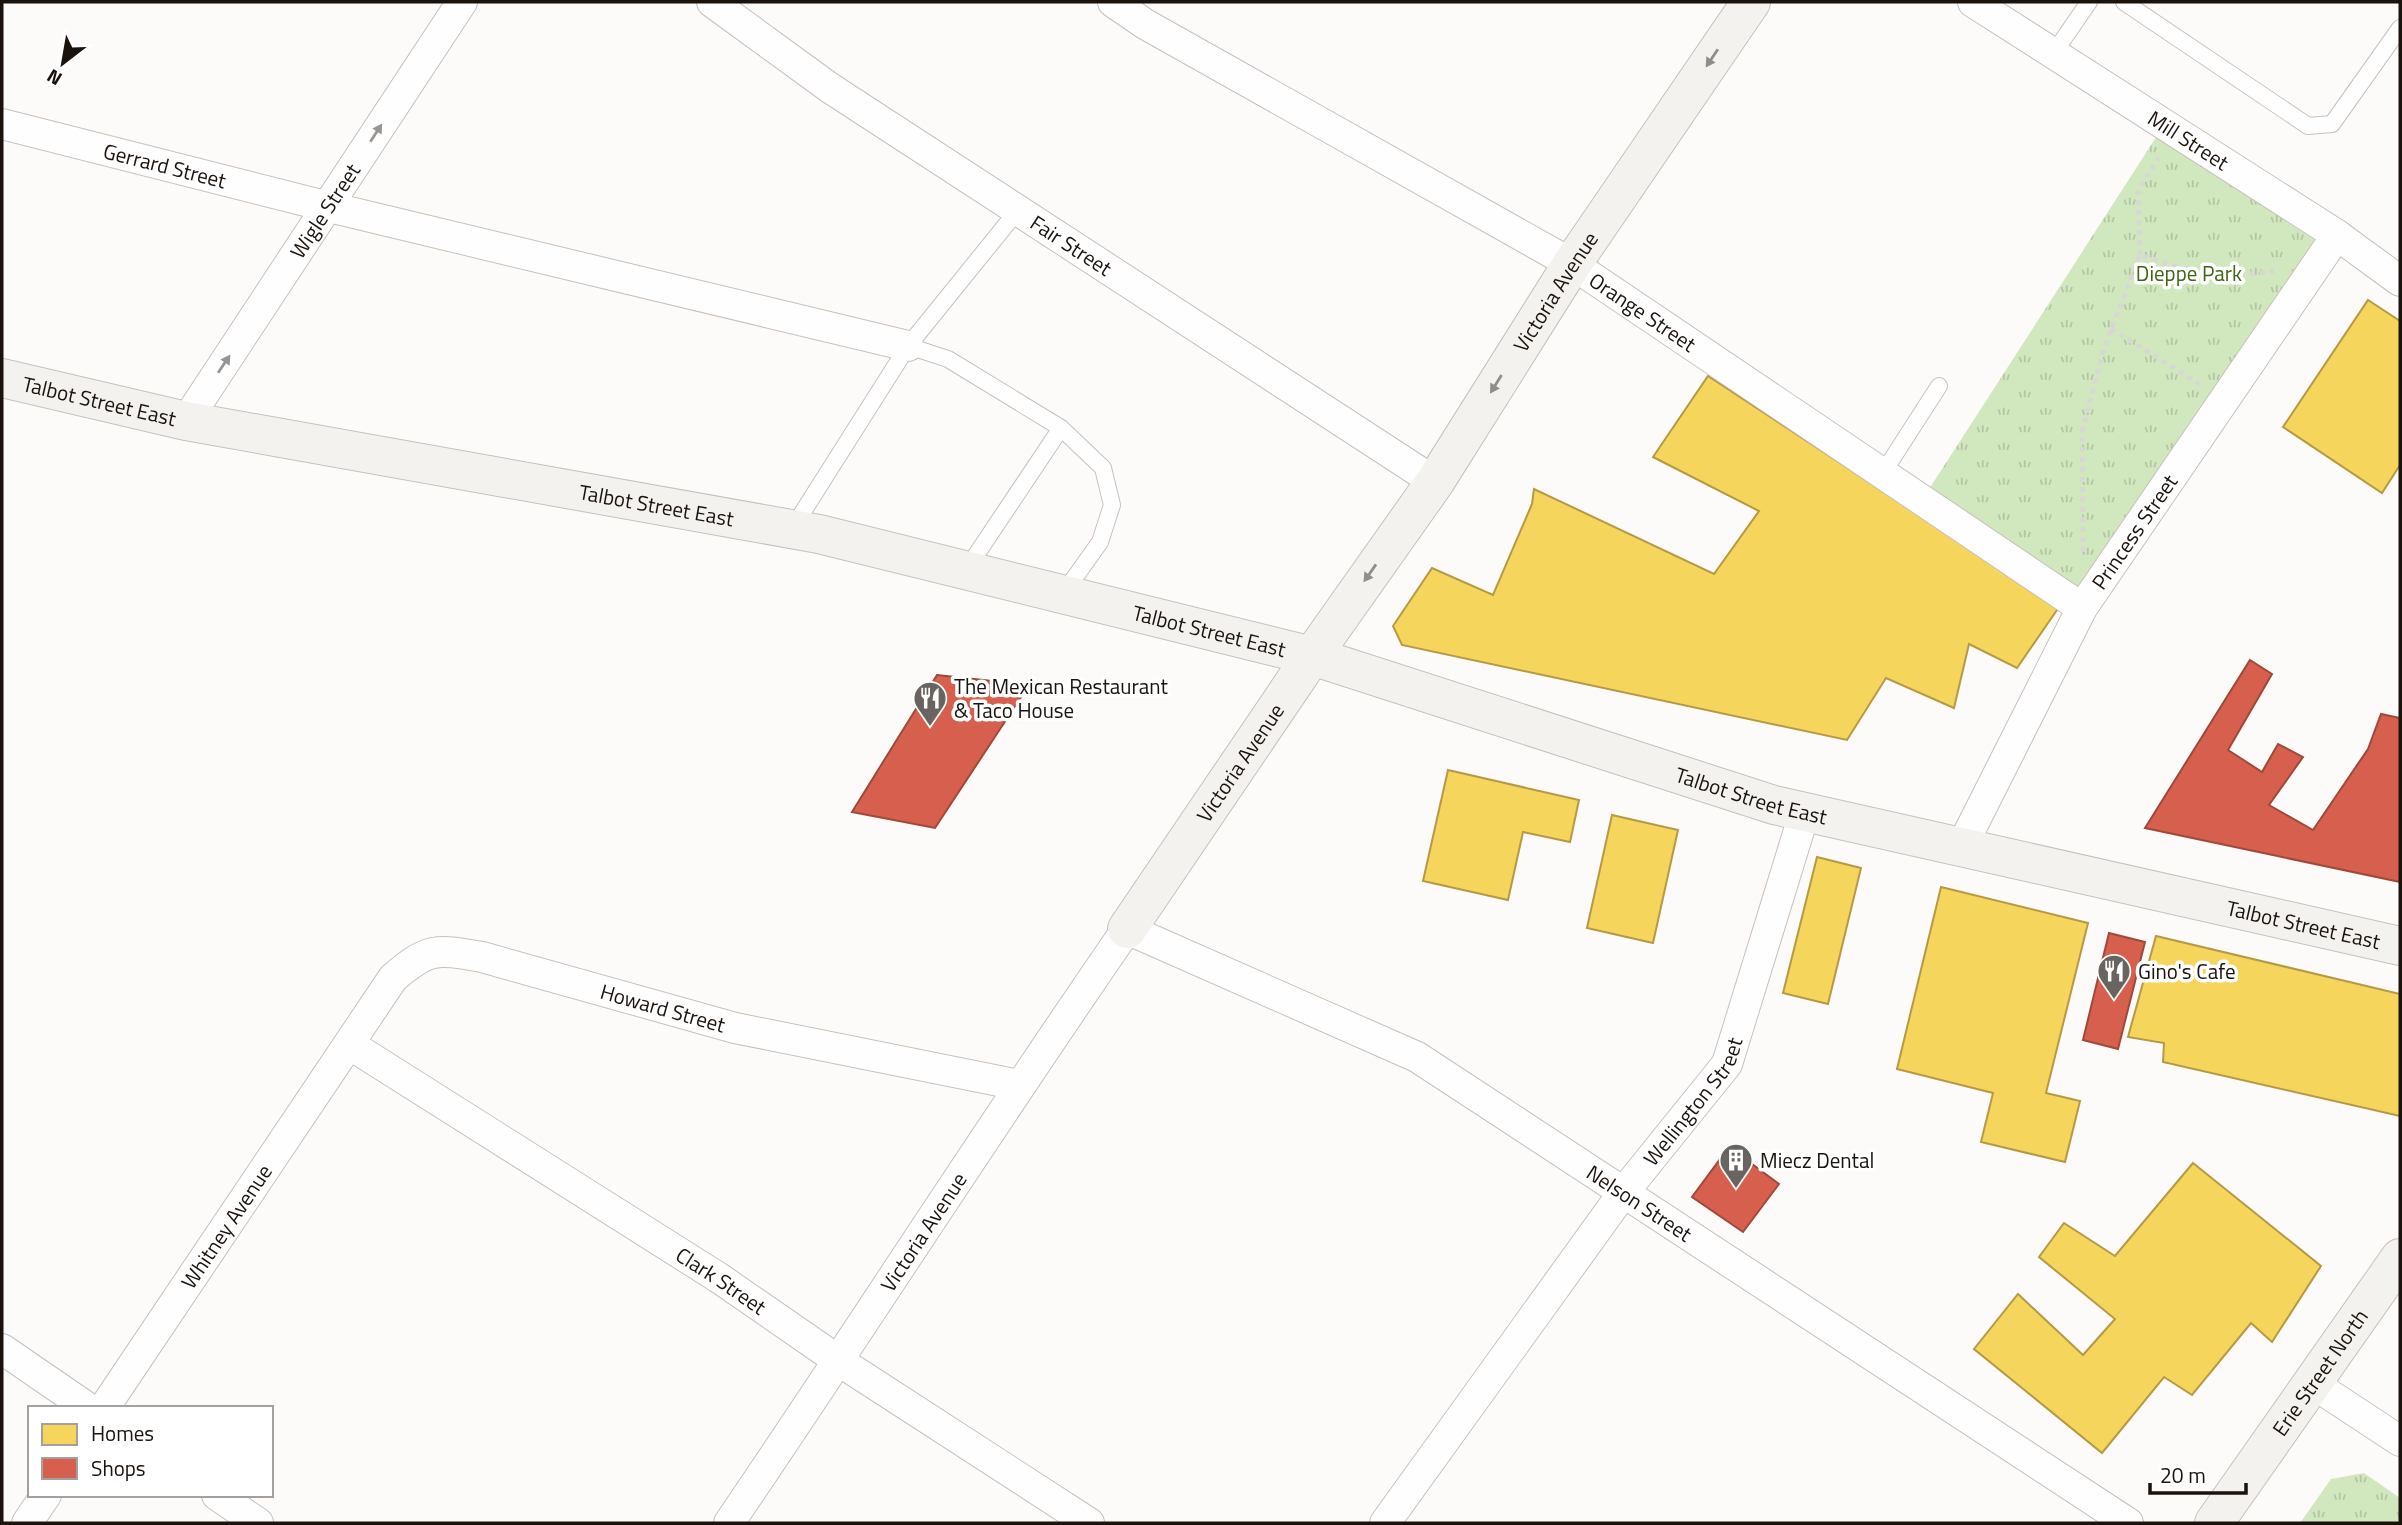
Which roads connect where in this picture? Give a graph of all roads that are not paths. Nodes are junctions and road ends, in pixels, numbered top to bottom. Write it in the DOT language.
graph roads {
  1 [pos="462,2"];
  2 [pos="712,2"];
  3 [pos="1113,2"];
  4 [pos="1751,2"];
  5 [pos="1973,2"];
  6 [pos="2089,2"];
  7 [pos="2124,2"];
  8 [pos="2400,28"];
  9 [pos="2053,54"];
  10 [pos="2,124"];
  11 [pos="329,207"];
  12 [pos="1018,210"];
  13 [pos="2337,235"];
  14 [pos="1572,264"];
  15 [pos="2400,281"];
  16 [pos="908,346"];
  17 [pos="2,378"];
  18 [pos="1939,386"];
  19 [pos="186,421"];
  20 [pos="1061,428"];
  21 [pos="1883,473"];
  22 [pos="1435,481"];
  23 [pos="792,529"];
  24 [pos="966,570"];
  25 [pos="1063,594"];
  26 [pos="2082,608"];
  27 [pos="1312,656"];
  28 [pos="1805,811"];
  29 [pos="1962,846"];
  30 [pos="1127,929"];
  31 [pos="2400,946"];
  32 [pos="349,1044"];
  33 [pos="1019,1086"];
  34 [pos="1623,1193"];
  35 [pos="2400,1258"];
  36 [pos="2,1349"];
  37 [pos="839,1361"];
  38 [pos="2312,1383"];
  39 [pos="85,1406"];
  40 [pos="105,1406"];
  41 [pos="2400,1441"];
  42 [pos="45,1497"];
  43 [pos="220,1497"];
  44 [pos="27,1523"];
  45 [pos="258,1523"];
  46 [pos="729,1523"];
  47 [pos="1089,1523"];
  48 [pos="1385,1523"];
  49 [pos="2128,1523"];
  50 [pos="2214,1523"];
  11 -- 1 [label="street, Wigle Street, one-way"];
  2 -- 12 [label="street, Fair Street"];
  3 -- 14 [label="street, Orange Street"];
  4 -- 14 [label="main road, Victoria Avenue, one-way"];
  5 -- 9 [label="street, Mill Street"];
  6 -- 9 [label="lane"];
  7 -- 8 [label="lane"];
  9 -- 13 [label="street, Mill Street"];
  10 -- 11 [label="street, Gerrard Street"];
  11 -- 16 [label="street, Gerrard Street"];
  19 -- 11 [label="street, Wigle Street, one-way"];
  12 -- 16 [label="lane"];
  12 -- 22 [label="street, Fair Street"];
  13 -- 15 [label="street, Mill Street"];
  13 -- 26 [label="street, Princess Street"];
  14 -- 21 [label="street, Orange Street"];
  14 -- 22 [label="main road, Victoria Avenue, one-way"];
  16 -- 20 [label="lane"];
  16 -- 23 [label="lane"];
  17 -- 19 [label="main road, Talbot Street East"];
  18 -- 21 [label="lane"];
  19 -- 23 [label="main road, Talbot Street East"];
  20 -- 24 [label="lane"];
  20 -- 25 [label="lane"];
  21 -- 26 [label="street, Orange Street"];
  22 -- 27 [label="main road, Victoria Avenue, one-way"];
  23 -- 24 [label="main road, Talbot Street East"];
  24 -- 25 [label="main road, Talbot Street East"];
  25 -- 27 [label="main road, Talbot Street East"];
  26 -- 29 [label="street, Princess Street"];
  27 -- 28 [label="main road, Talbot Street East"];
  27 -- 30 [label="main road, Victoria Avenue"];
  28 -- 29 [label="main road, Talbot Street East"];
  28 -- 34 [label="street, Wellington Street"];
  29 -- 31 [label="main road, Talbot Street East"];
  30 -- 33 [label="street, Victoria Avenue"];
  30 -- 34 [label="street, Nelson Street"];
  32 -- 33 [label="street, Howard Street"];
  32 -- 37 [label="street, Clark Street"];
  32 -- 40 [label="street, Whitney Avenue"];
  33 -- 37 [label="street, Victoria Avenue"];
  34 -- 48 [label="street, Wellington Street"];
  34 -- 49 [label="street, Nelson Street"];
  35 -- 38 [label="main road, Erie Street North"];
  36 -- 39 [label="street"];
  37 -- 46 [label="street, Victoria Avenue"];
  37 -- 47 [label="street, Clark Street"];
  38 -- 41 [label="street"];
  38 -- 50 [label="main road, Erie Street North"];
  42 -- 44 [label="street"];
  43 -- 45 [label="street"];
}
